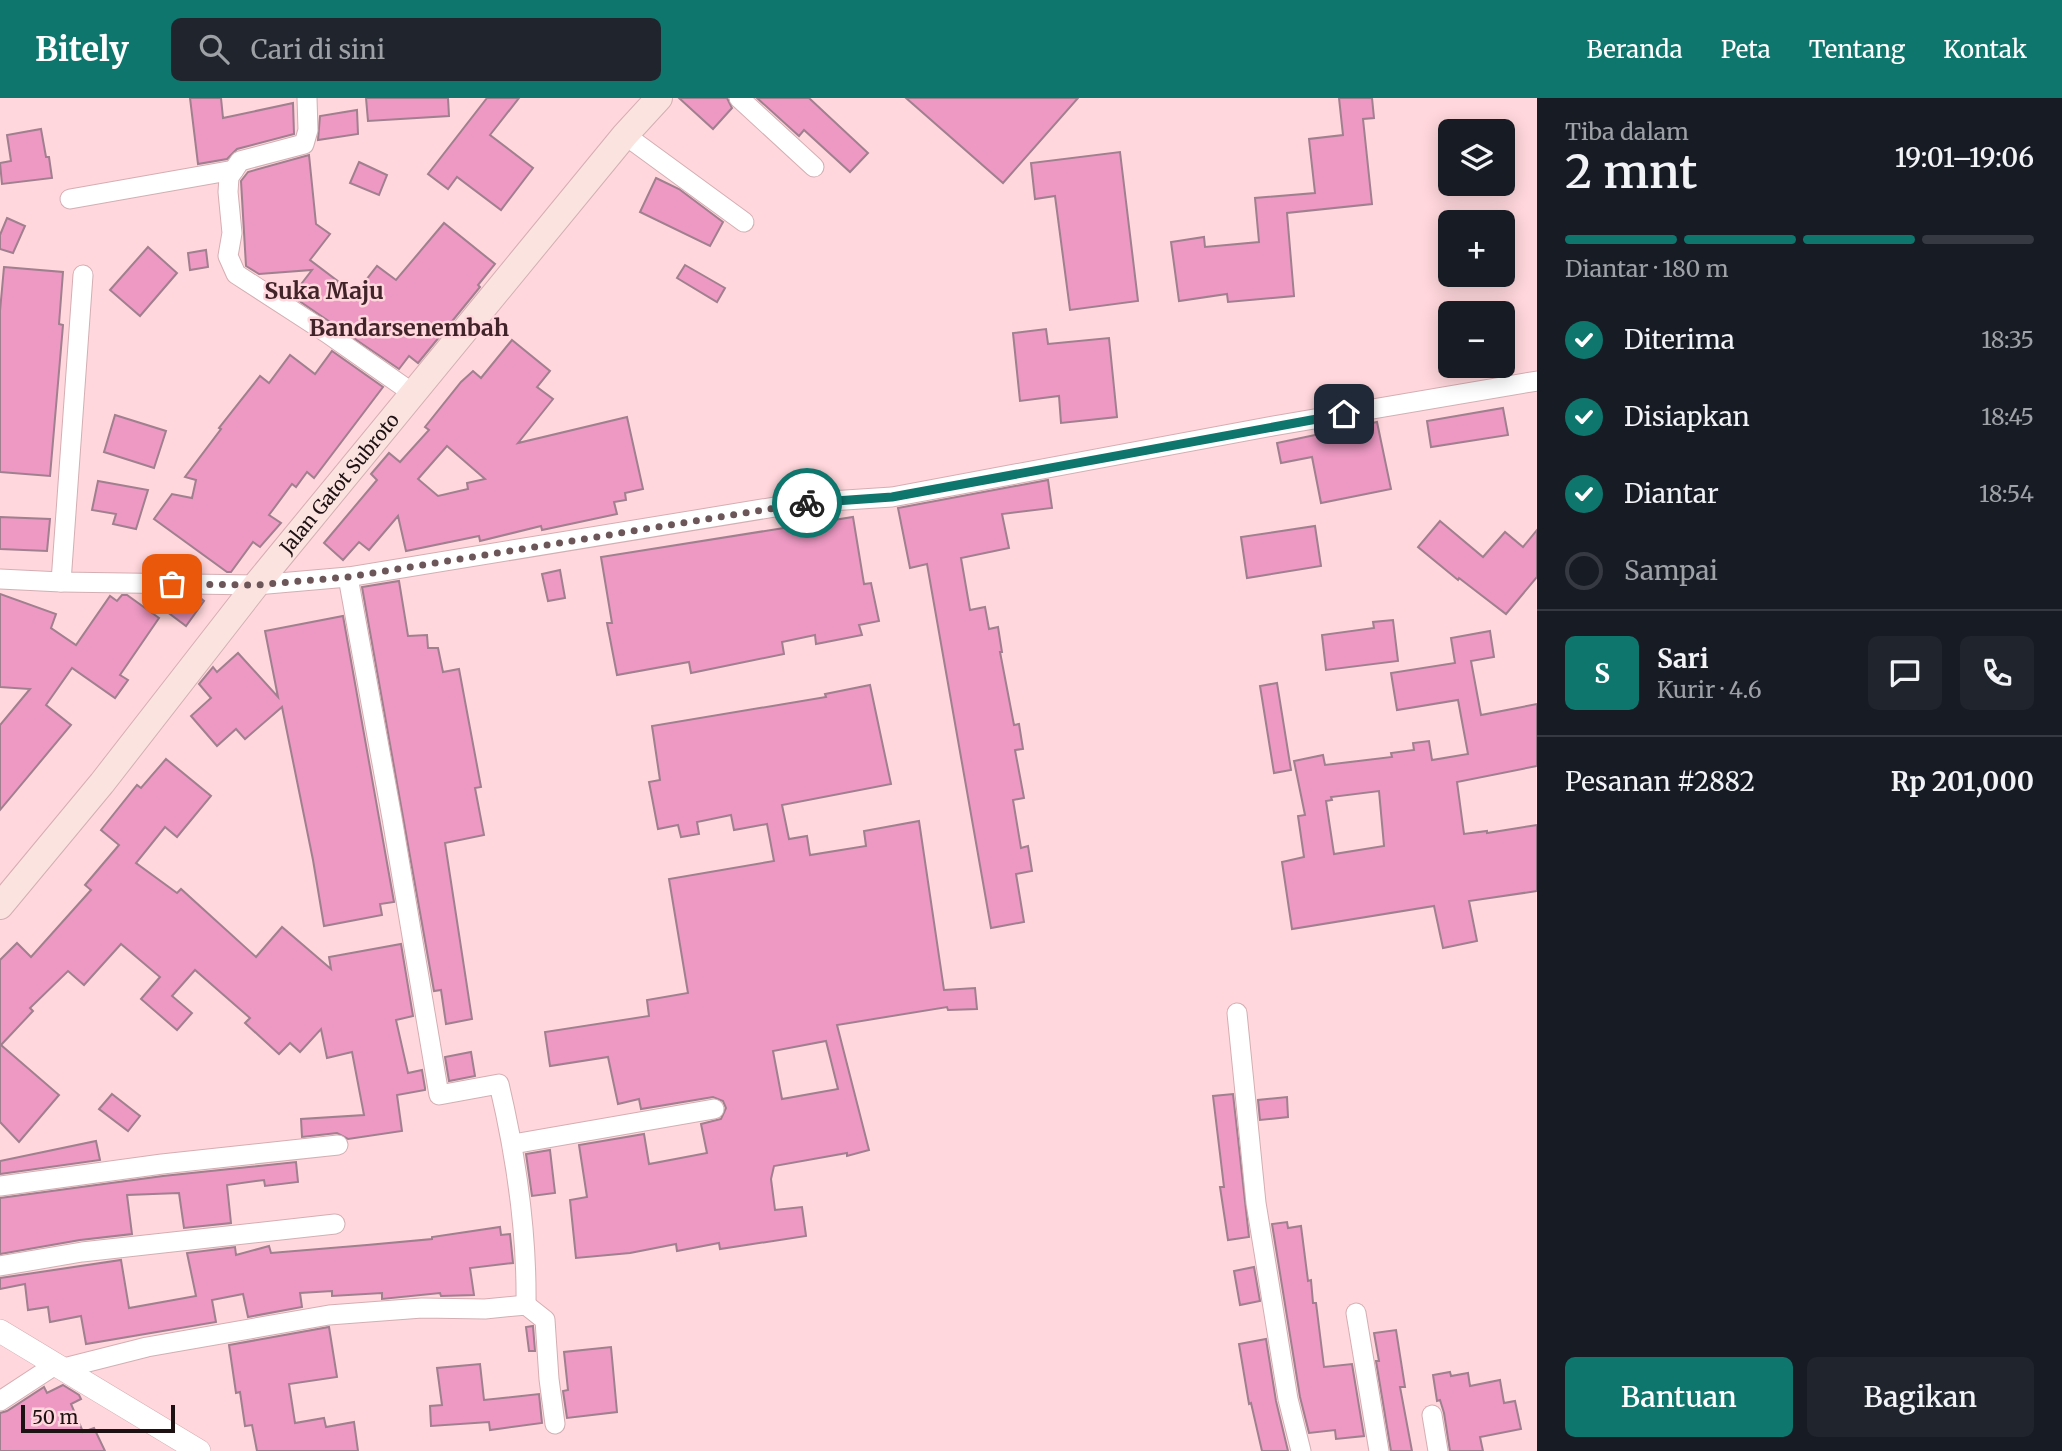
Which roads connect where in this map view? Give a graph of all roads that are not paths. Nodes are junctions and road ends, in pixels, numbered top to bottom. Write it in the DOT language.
graph roads {
  1 [pos="307,98"];
  2 [pos="659,98"];
  3 [pos="739,98"];
  4 [pos="625,135"];
  5 [pos="814,167"];
  6 [pos="233,170"];
  7 [pos="70,199"];
  8 [pos="744,222"];
  9 [pos="83,275"];
  10 [pos="1537,381"];
  11 [pos="414,394"];
  12 [pos="348,577"];
  13 [pos="0,579"];
  14 [pos="61,582"];
  15 [pos="256,585"];
  16 [pos="0,906"];
  17 [pos="1237,1013"];
  18 [pos="714,1109"];
  19 [pos="513,1144"];
  20 [pos="338,1145"];
  21 [pos="0,1186"];
  22 [pos="335,1224"];
  23 [pos="0,1266"];
  24 [pos="526,1305"];
  25 [pos="1356,1313"];
  26 [pos="0,1331"];
  27 [pos="60,1367"];
  28 [pos="0,1401"];
  29 [pos="1432,1415"];
  30 [pos="555,1424"];
  31 [pos="199,1451"];
  32 [pos="1301,1451"];
  33 [pos="1379,1451"];
  34 [pos="1438,1451"];
  1 -- 6 [label="street"];
  2 -- 4 [label="main road, Jalan Gatot Subroto"];
  3 -- 5 [label="street"];
  4 -- 8 [label="street"];
  4 -- 11 [label="main road, Jalan Gatot Subroto"];
  6 -- 7 [label="street"];
  6 -- 11 [label="street"];
  9 -- 14 [label="street"];
  10 -- 12 [label="street"];
  11 -- 15 [label="main road, Jalan Gatot Subroto"];
  12 -- 15 [label="street"];
  12 -- 19 [label="street"];
  13 -- 14 [label="street"];
  14 -- 15 [label="street"];
  15 -- 16 [label="main road, Jalan Gatot Subroto"];
  17 -- 32 [label="street"];
  18 -- 19 [label="street"];
  19 -- 24 [label="street"];
  20 -- 21 [label="street"];
  22 -- 23 [label="street"];
  24 -- 27 [label="street"];
  24 -- 30 [label="street"];
  25 -- 33 [label="street"];
  26 -- 27 [label="street"];
  27 -- 28 [label="street"];
  27 -- 31 [label="street"];
  29 -- 34 [label="street"];
}
